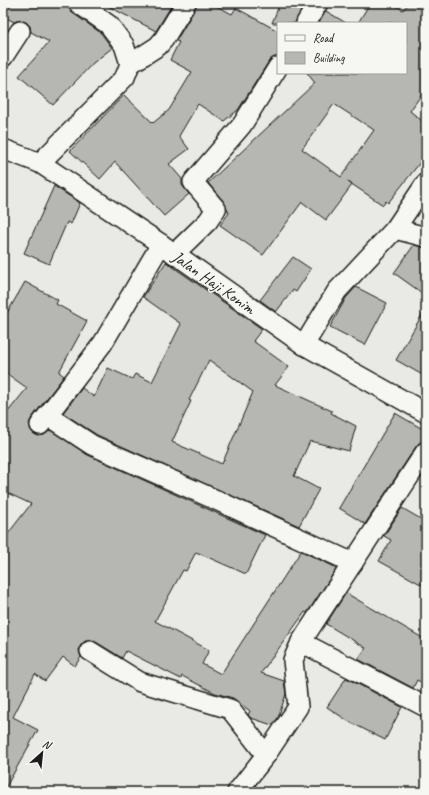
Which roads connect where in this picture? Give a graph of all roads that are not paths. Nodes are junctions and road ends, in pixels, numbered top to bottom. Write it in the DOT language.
graph roads {
  1 [pos="78,3"];
  2 [pos="186,3"];
  3 [pos="318,3"];
  4 [pos="307,22"];
  5 [pos="20,31"];
  6 [pos="3,57"];
  7 [pos="130,64"];
  8 [pos="277,69"];
  9 [pos="3,149"];
  10 [pos="40,162"];
  11 [pos="426,183"];
  12 [pos="395,229"];
  13 [pos="426,238"];
  14 [pos="167,249"];
  15 [pos="304,345"];
  16 [pos="426,413"];
  17 [pos="426,451"];
  18 [pos="353,563"];
  19 [pos="301,642"];
  20 [pos="90,651"];
  21 [pos="426,707"];
  22 [pos="266,755"];
  23 [pos="237,792"];
  1 -- 7 [label="street"];
  2 -- 7 [label="street"];
  3 -- 4 [label="street"];
  5 -- 6 [label="street"];
  7 -- 10 [label="street"];
  8 -- 14 [label="street"];
  9 -- 10 [label="street, Jalan Haji Konim"];
  10 -- 14 [label="street, Jalan Haji Konim"];
  11 -- 12 [label="street"];
  12 -- 13 [label="street"];
  12 -- 15 [label="street"];
  14 -- 15 [label="street, Jalan Haji Konim"];
  14 -- 18 [label="street"];
  15 -- 16 [label="street, Jalan Haji Konim"];
  17 -- 18 [label="street"];
  18 -- 19 [label="street"];
  19 -- 21 [label="street"];
  19 -- 22 [label="street"];
  20 -- 22 [label="street"];
  22 -- 23 [label="street"];
}
